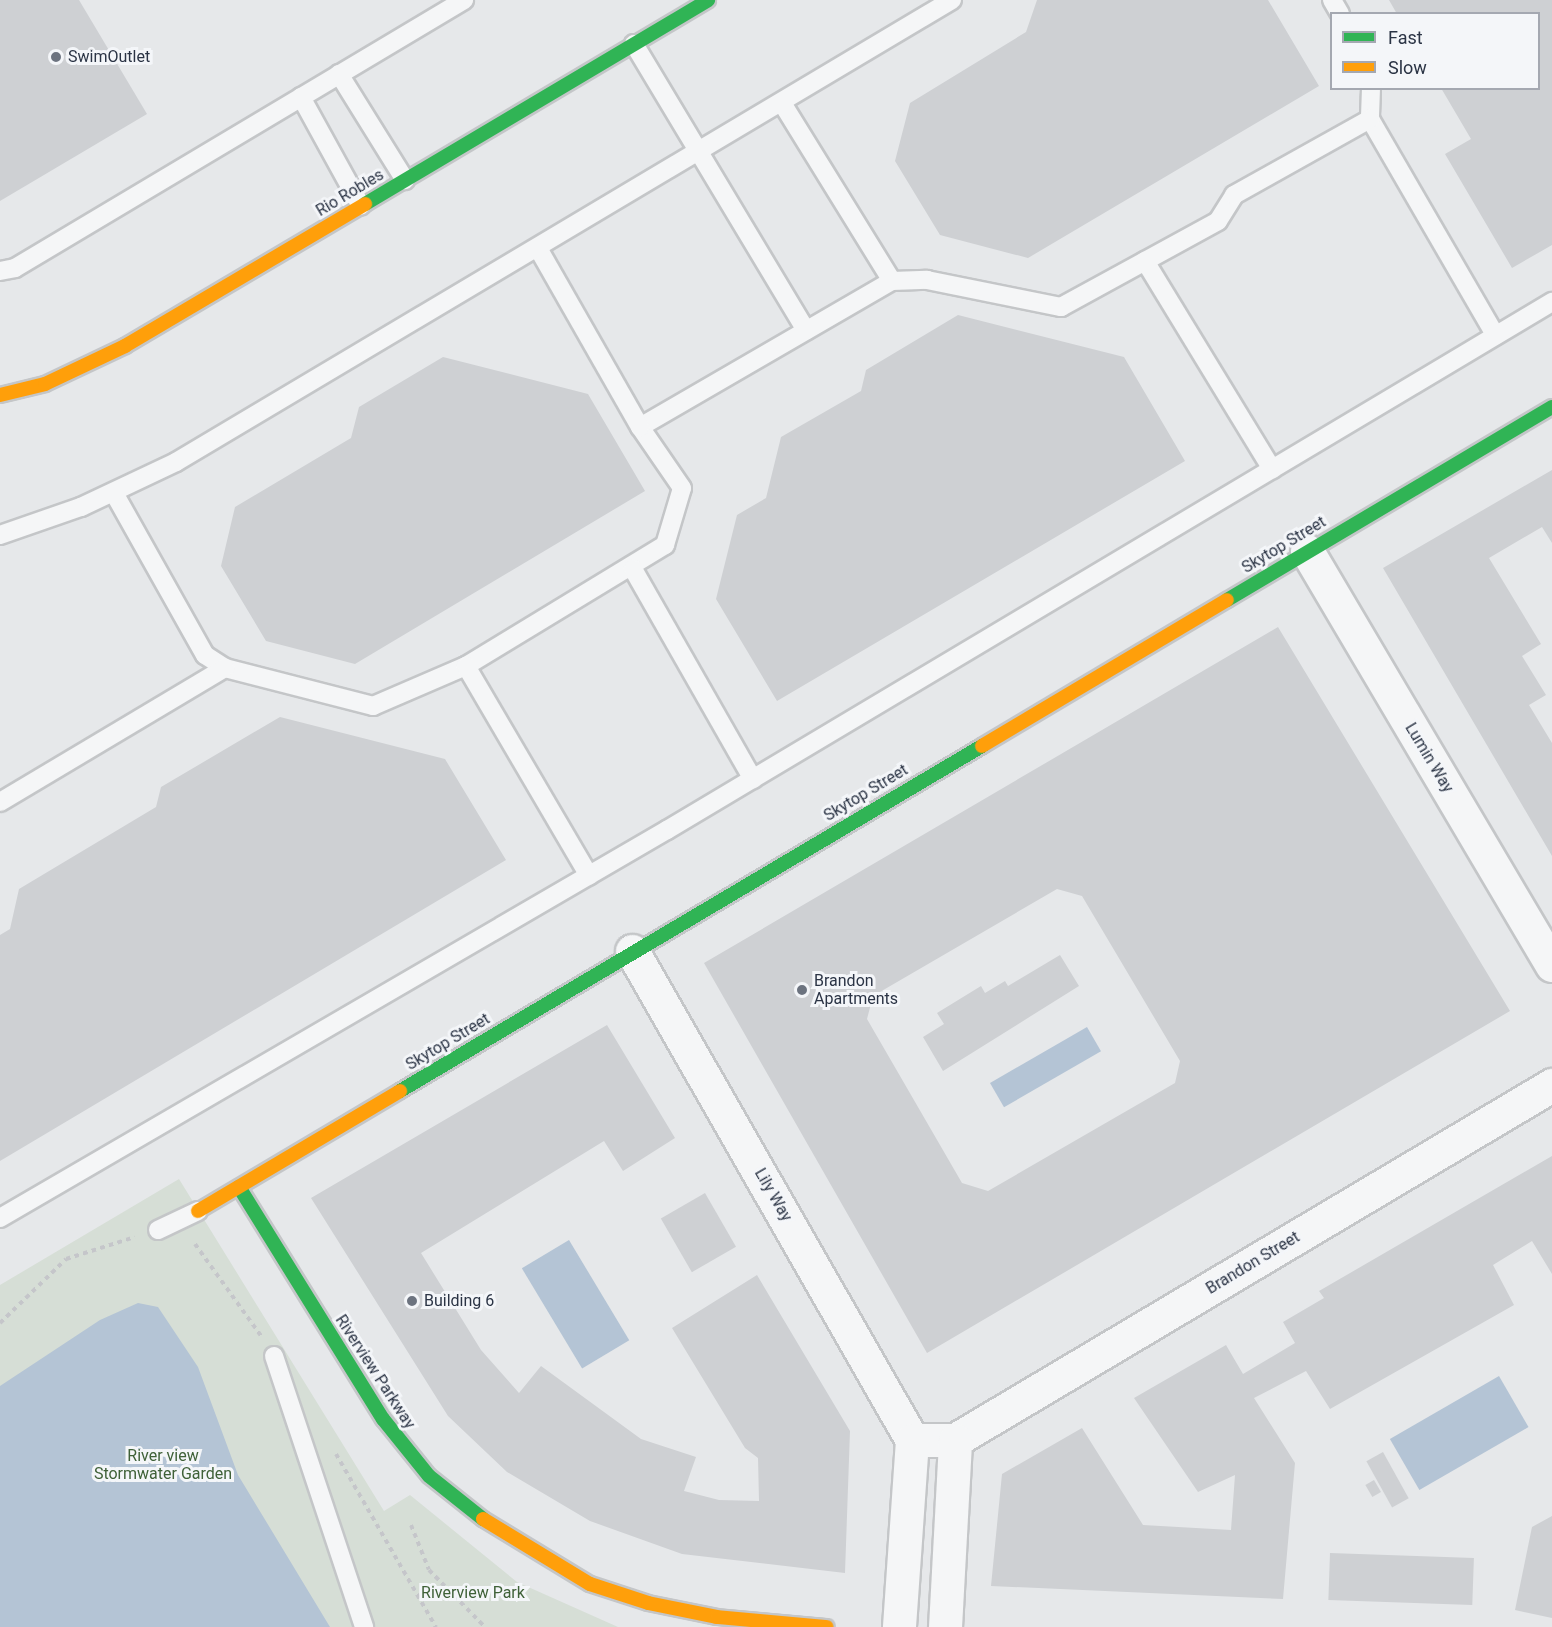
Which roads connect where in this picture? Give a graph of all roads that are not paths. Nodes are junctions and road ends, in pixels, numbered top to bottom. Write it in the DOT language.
graph roads {
  1 [pos="464,0"];
  2 [pos="708,0"];
  3 [pos="952,0"];
  4 [pos="634,44"];
  5 [pos="339,74"];
  6 [pos="1371,90"];
  7 [pos="301,97"];
  8 [pos="782,103"];
  9 [pos="1370,119"];
  10 [pos="699,153"];
  11 [pos="405,180"];
  12 [pos="361,206"];
  13 [pos="538,248"];
  14 [pos="1145,261"];
  15 [pos="0,271"];
  16 [pos="892,281"];
  17 [pos="1552,302"];
  18 [pos="806,330"];
  19 [pos="1495,335"];
  20 [pos="0,395"];
  21 [pos="1552,407"];
  22 [pos="640,427"];
  23 [pos="1272,469"];
  24 [pos="114,493"];
  25 [pos="0,535"];
  26 [pos="1307,551"];
  27 [pos="633,569"];
  28 [pos="466,666"];
  29 [pos="225,668"];
  30 [pos="753,779"];
  31 [pos="0,802"];
  32 [pos="589,876"];
  33 [pos="632,951"];
  34 [pos="1552,965"];
  35 [pos="1552,1085"];
  36 [pos="238,1187"];
  37 [pos="198,1211"];
  38 [pos="0,1218"];
  39 [pos="158,1230"];
  40 [pos="274,1356"];
  41 [pos="912,1440"];
  42 [pos="955,1440"];
  43 [pos="364,1627"];
  44 [pos="827,1627"];
  45 [pos="899,1627"];
  46 [pos="945,1627"];
  1 -- 5 [label="lane"];
  2 -- 4 [label="street, Rio Robles"];
  3 -- 8 [label="lane"];
  4 -- 10 [label="lane"];
  4 -- 11 [label="street, Rio Robles"];
  5 -- 7 [label="lane"];
  5 -- 11 [label="lane"];
  6 -- 9 [label="lane"];
  7 -- 12 [label="lane"];
  7 -- 15 [label="lane"];
  8 -- 10 [label="lane"];
  8 -- 16 [label="lane"];
  9 -- 14 [label="lane"];
  9 -- 19 [label="lane"];
  10 -- 13 [label="lane"];
  10 -- 18 [label="lane"];
  11 -- 12 [label="street, Rio Robles"];
  12 -- 20 [label="street, Rio Robles"];
  13 -- 22 [label="lane"];
  13 -- 24 [label="lane"];
  14 -- 16 [label="lane"];
  14 -- 23 [label="lane"];
  16 -- 18 [label="lane"];
  17 -- 19 [label="lane"];
  18 -- 22 [label="lane"];
  19 -- 23 [label="lane"];
  21 -- 26 [label="street, Skytop Street"];
  22 -- 27 [label="lane"];
  23 -- 30 [label="lane"];
  24 -- 25 [label="lane"];
  24 -- 29 [label="lane"];
  26 -- 33 [label="street, Skytop Street"];
  26 -- 34 [label="street, Lumin Way"];
  27 -- 28 [label="lane"];
  27 -- 30 [label="lane"];
  28 -- 29 [label="lane"];
  28 -- 32 [label="lane"];
  29 -- 31 [label="lane"];
  30 -- 32 [label="lane"];
  32 -- 38 [label="lane"];
  33 -- 36 [label="street, Skytop Street"];
  33 -- 41 [label="street, Lily Way"];
  35 -- 42 [label="street, Brandon Street"];
  36 -- 37 [label="street, Skytop Street"];
  36 -- 44 [label="street, Riverview Parkway"];
  37 -- 39 [label="lane"];
  40 -- 43 [label="lane"];
  41 -- 42 [label="street"];
  41 -- 45 [label="street"];
  42 -- 46 [label="street"];
}
